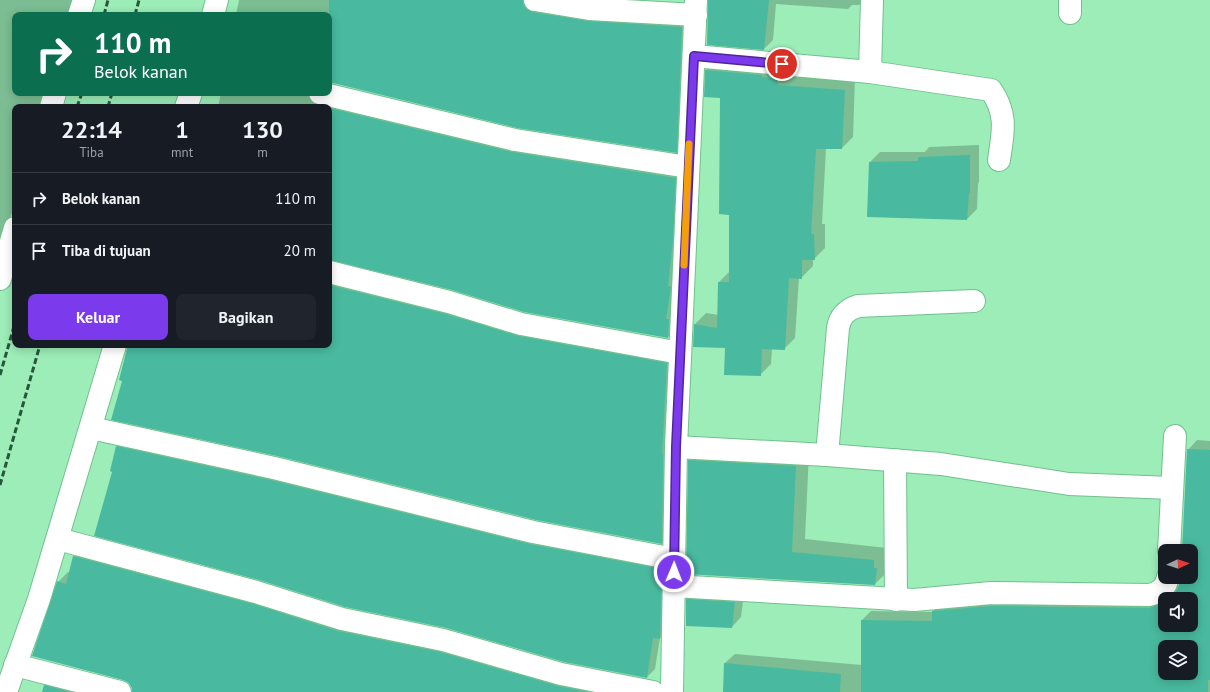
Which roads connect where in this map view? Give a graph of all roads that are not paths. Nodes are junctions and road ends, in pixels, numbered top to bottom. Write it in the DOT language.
graph roads {
  1 [pos="84,0"];
  2 [pos="217,0"];
  3 [pos="535,0"];
  4 [pos="872,0"];
  5 [pos="696,7"];
  6 [pos="80,12"];
  7 [pos="214,12"];
  8 [pos="694,56"];
  9 [pos="870,72"];
  10 [pos="332,96"];
  11 [pos="999,160"];
  12 [pos="688,167"];
  13 [pos="12,238"];
  14 [pos="332,273"];
  15 [pos="0,279"];
  16 [pos="974,301"];
  17 [pos="115,348"];
  18 [pos="680,353"];
  19 [pos="106,431"];
  20 [pos="1175,436"];
  21 [pos="676,447"];
  22 [pos="828,455"];
  23 [pos="895,460"];
  24 [pos="1172,488"];
  25 [pos="75,543"];
  26 [pos="1169,544"];
  27 [pos="674,559"];
  28 [pos="1166,584"];
  29 [pos="673,586"];
  30 [pos="896,600"];
  31 [pos="17,660"];
  32 [pos="6,692"];
  33 [pos="120,692"];
  34 [pos="653,692"];
  35 [pos="672,692"];
  1 -- 6 [label="street"];
  2 -- 7 [label="street"];
  3 -- 5 [label="street"];
  4 -- 9 [label="street"];
  5 -- 8 [label="street"];
  8 -- 9 [label="street"];
  8 -- 12 [label="street"];
  9 -- 11 [label="street"];
  10 -- 12 [label="street"];
  12 -- 18 [label="street"];
  13 -- 15 [label="street"];
  14 -- 18 [label="street"];
  16 -- 22 [label="street"];
  17 -- 19 [label="street"];
  18 -- 21 [label="street"];
  19 -- 25 [label="street"];
  19 -- 27 [label="street"];
  20 -- 24 [label="street"];
  21 -- 22 [label="street"];
  21 -- 27 [label="street"];
  22 -- 23 [label="street"];
  23 -- 24 [label="street"];
  23 -- 30 [label="street"];
  24 -- 26 [label="street"];
  25 -- 31 [label="street"];
  25 -- 34 [label="street"];
  27 -- 29 [label="street"];
  28 -- 30 [label="street"];
  29 -- 30 [label="street"];
  29 -- 35 [label="street"];
  31 -- 32 [label="street"];
  31 -- 33 [label="street"];
}
